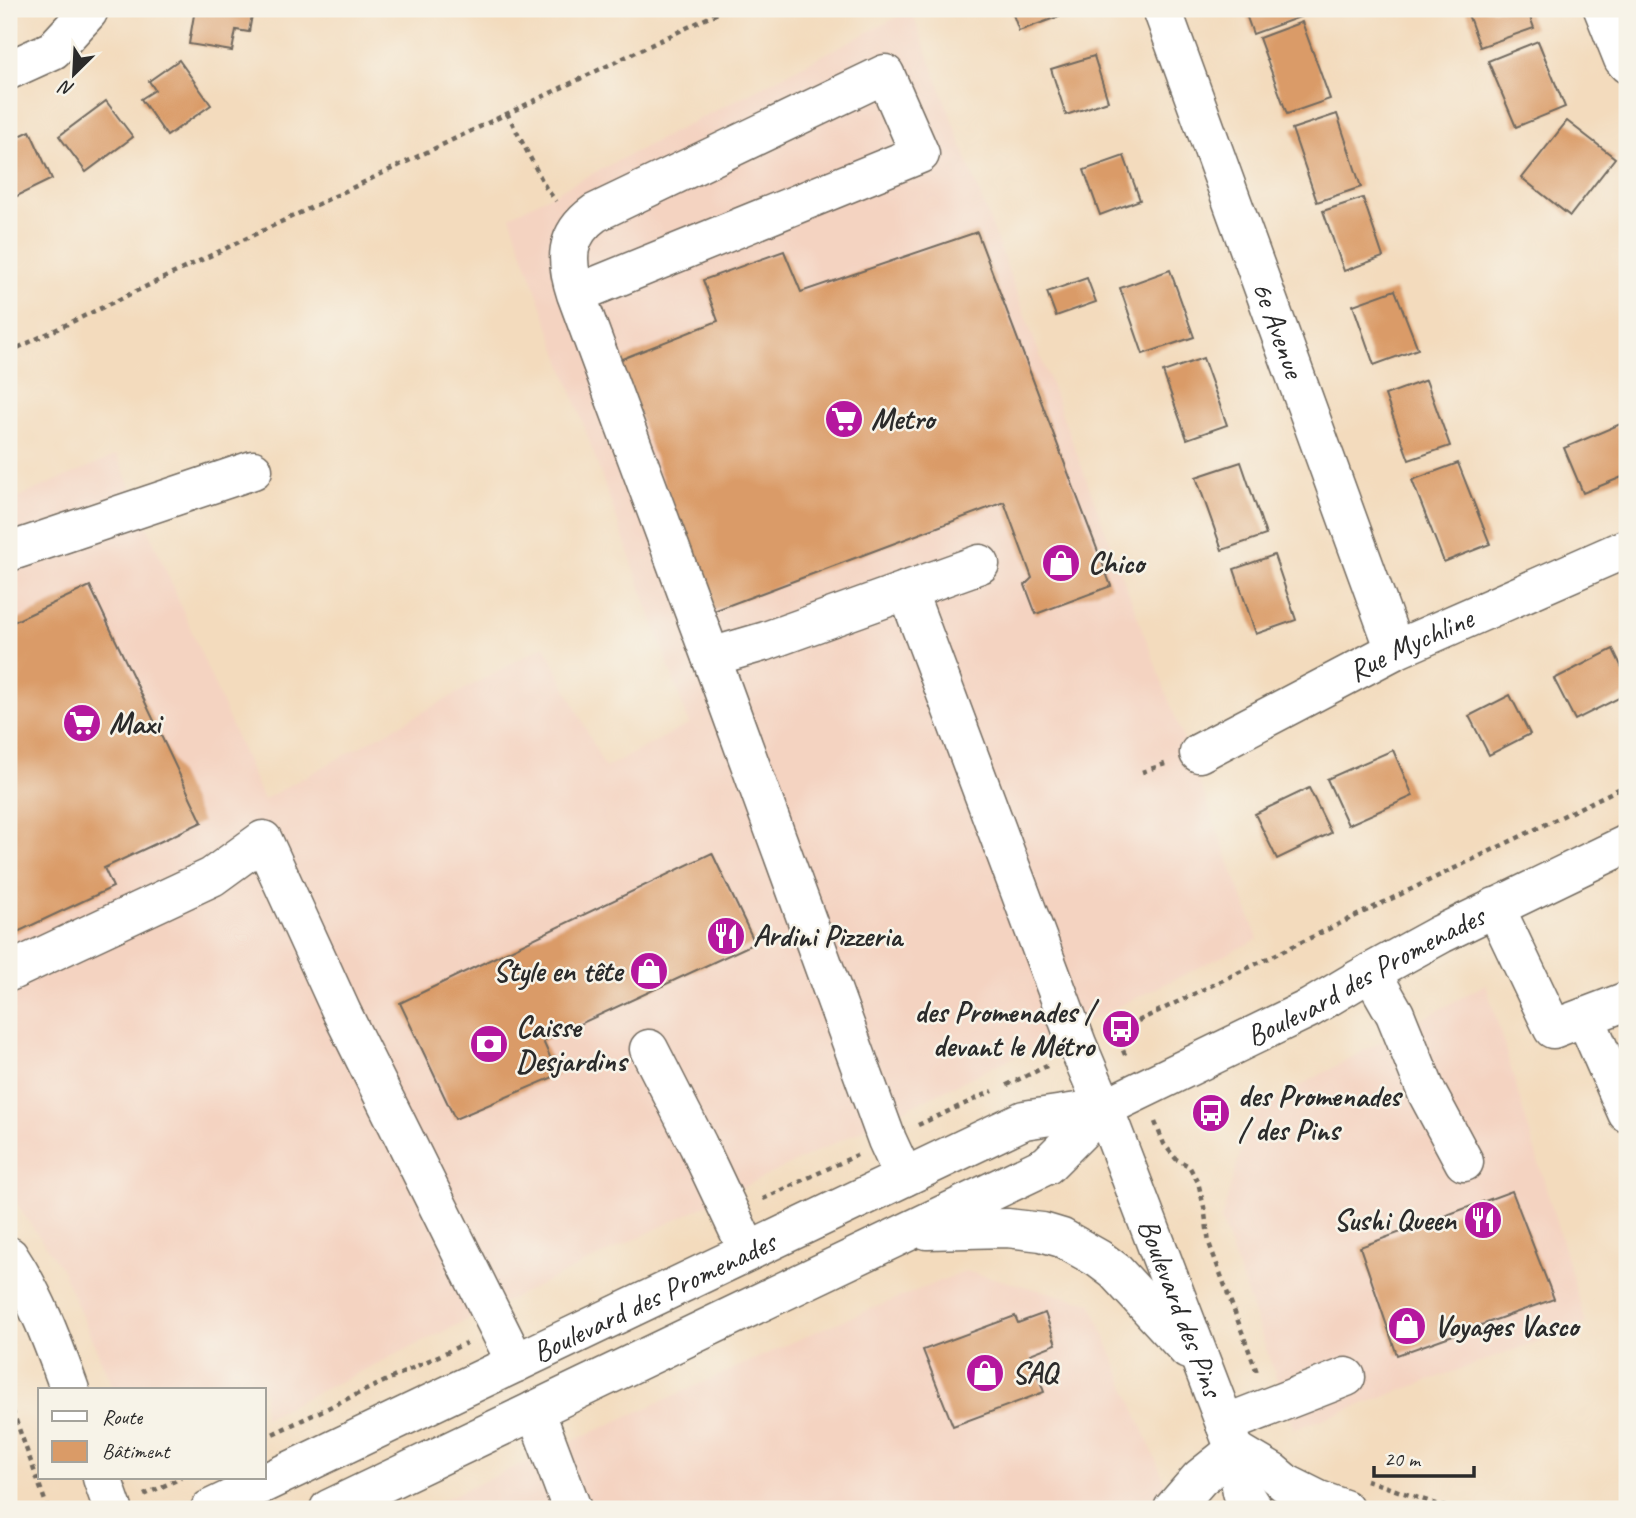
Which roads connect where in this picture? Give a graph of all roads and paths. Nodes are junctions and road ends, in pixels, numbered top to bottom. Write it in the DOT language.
graph roads {
  1 [pos="88,9"];
  2 [pos="726,9"];
  3 [pos="1162,9"];
  4 [pos="1603,9"];
  5 [pos="1627,64"];
  6 [pos="9,70"];
  7 [pos="507,113"];
  8 [pos="547,188"];
  9 [pos="576,295"];
  10 [pos="9,352"];
  11 [pos="253,470"];
  12 [pos="1627,548"];
  13 [pos="9,552"];
  14 [pos="980,564"];
  15 [pos="907,590"];
  16 [pos="1395,650"];
  17 [pos="711,657"];
  18 [pos="1199,753"];
  19 [pos="1627,785"];
  20 [pos="1627,844"];
  21 [pos="1495,907"];
  22 [pos="9,972"];
  23 [pos="1371,972"];
  24 [pos="1627,1001"];
  25 [pos="1585,1017"];
  26 [pos="1115,1032"];
  27 [pos="649,1049"];
  28 [pos="1038,1071"];
  29 [pos="1104,1108"];
  30 [pos="1627,1113"];
  31 [pos="909,1129"];
  32 [pos="867,1150"];
  33 [pos="1172,1154"];
  34 [pos="1464,1162"];
  35 [pos="904,1177"];
  36 [pos="755,1203"];
  37 [pos="912,1231"];
  38 [pos="748,1251"];
  39 [pos="9,1256"];
  40 [pos="469,1342"];
  41 [pos="516,1363"];
  42 [pos="1202,1364"];
  43 [pos="1346,1377"];
  44 [pos="1259,1379"];
  45 [pos="69,1388"];
  46 [pos="9,1401"];
  47 [pos="535,1410"];
  48 [pos="266,1437"];
  49 [pos="1230,1437"];
  50 [pos="103,1480"];
  51 [pos="177,1480"];
  52 [pos="150,1492"];
  53 [pos="48,1509"];
  54 [pos="113,1509"];
  55 [pos="210,1509"];
  56 [pos="329,1509"];
  57 [pos="572,1509"];
  58 [pos="1173,1509"];
  59 [pos="1253,1509"];
  60 [pos="1344,1509"];
  1 -- 6 [label="street"];
  2 -- 7 [label="path"];
  3 -- 16 [label="street, 6e Avenue"];
  4 -- 5 [label="street"];
  7 -- 8 [label="path"];
  7 -- 10 [label="path"];
  9 -- 9 [label="street"];
  9 -- 17 [label="street"];
  11 -- 13 [label="street"];
  12 -- 16 [label="street, Rue Mychline"];
  14 -- 15 [label="street"];
  15 -- 17 [label="street"];
  15 -- 29 [label="street, Boulevard des Pins"];
  16 -- 18 [label="street, Rue Mychline"];
  17 -- 35 [label="street"];
  19 -- 26 [label="path, Boulevard des Promenades"];
  20 -- 21 [label="street, Boulevard des Promenades"];
  21 -- 23 [label="street, Boulevard des Promenades"];
  21 -- 25 [label="street"];
  22 -- 41 [label="street"];
  23 -- 29 [label="street, Boulevard des Promenades"];
  23 -- 34 [label="street"];
  24 -- 25 [label="street"];
  25 -- 30 [label="street"];
  27 -- 38 [label="street"];
  28 -- 31 [label="path"];
  29 -- 35 [label="street, Boulevard des Promenades"];
  29 -- 37 [label="street, Boulevard des Promenades"];
  29 -- 42 [label="street, Boulevard des Pins"];
  32 -- 36 [label="path, Boulevard des Promenades"];
  33 -- 44 [label="path, Boulevard des Pins"];
  35 -- 38 [label="street, Boulevard des Promenades"];
  37 -- 42 [label="street"];
  37 -- 47 [label="street, Boulevard des Promenades"];
  38 -- 41 [label="street, Boulevard des Promenades"];
  39 -- 45 [label="street"];
  40 -- 48 [label="path"];
  41 -- 55 [label="street, Boulevard des Promenades"];
  42 -- 49 [label="street, Boulevard des Pins"];
  43 -- 49 [label="street"];
  46 -- 53 [label="path"];
  47 -- 56 [label="street, Boulevard des Promenades"];
  47 -- 57 [label="street"];
  49 -- 58 [label="street"];
  49 -- 59 [label="street, Boulevard des Pins"];
  49 -- 60 [label="street"];
  50 -- 54 [label="street"];
  51 -- 52 [label="path"];
}
